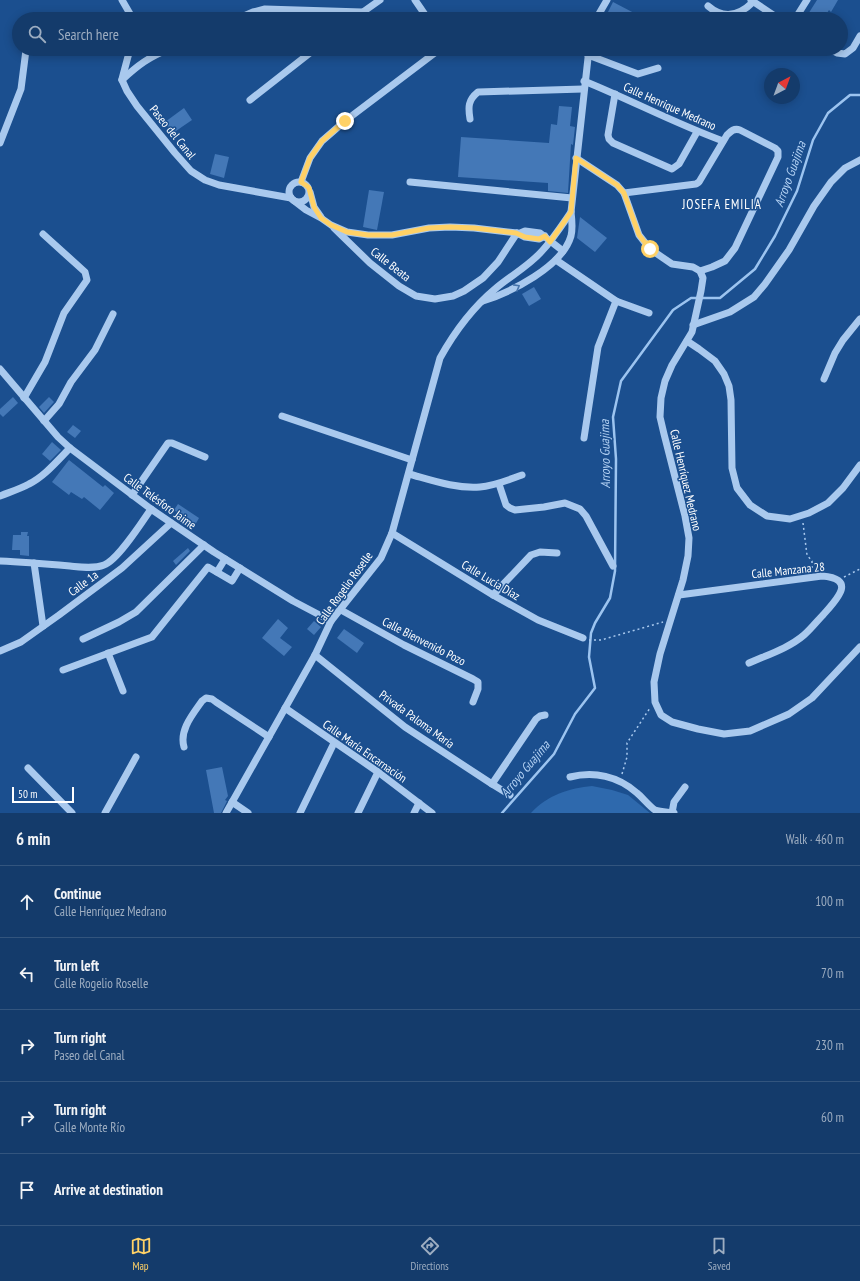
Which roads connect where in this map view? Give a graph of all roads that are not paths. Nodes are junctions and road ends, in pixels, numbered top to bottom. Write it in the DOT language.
graph roads {
  1 [pos="122,0"];
  2 [pos="380,0"];
  3 [pos="416,0"];
  4 [pos="607,0"];
  5 [pos="807,0"];
  6 [pos="752,1"];
  7 [pos="708,6"];
  8 [pos="129,12"];
  9 [pos="253,12"];
  10 [pos="362,12"];
  11 [pos="424,12"];
  12 [pos="600,12"];
  13 [pos="718,12"];
  14 [pos="741,12"];
  15 [pos="768,12"];
  16 [pos="799,12"];
  17 [pos="860,36"];
  18 [pos="848,52"];
  19 [pos="25,56"];
  20 [pos="128,56"];
  21 [pos="153,56"];
  22 [pos="306,56"];
  23 [pos="431,56"];
  24 [pos="587,56"];
  25 [pos="597,56"];
  26 [pos="658,68"];
  27 [pos="122,80"];
  28 [pos="584,81"];
  29 [pos="584,89"];
  30 [pos="615,94"];
  31 [pos="250,100"];
  32 [pos="470,119"];
  33 [pos="697,132"];
  34 [pos="723,141"];
  35 [pos="0,143"];
  36 [pos="576,158"];
  37 [pos="860,160"];
  38 [pos="301,182"];
  39 [pos="410,182"];
  40 [pos="310,192"];
  41 [pos="624,193"];
  42 [pos="572,198"];
  43 [pos="292,199"];
  44 [pos="571,212"];
  45 [pos="321,218"];
  46 [pos="331,225"];
  47 [pos="518,233"];
  48 [pos="43,234"];
  49 [pos="548,239"];
  50 [pos="563,251"];
  51 [pos="556,260"];
  52 [pos="700,271"];
  53 [pos="616,301"];
  54 [pos="481,302"];
  55 [pos="649,313"];
  56 [pos="113,314"];
  57 [pos="860,319"];
  58 [pos="693,325"];
  59 [pos="687,340"];
  60 [pos="0,369"];
  61 [pos="824,379"];
  62 [pos="24,398"];
  63 [pos="282,416"];
  64 [pos="44,421"];
  65 [pos="584,438"];
  66 [pos="70,448"];
  67 [pos="205,457"];
  68 [pos="412,460"];
  69 [pos="860,465"];
  70 [pos="409,474"];
  71 [pos="522,475"];
  72 [pos="499,484"];
  73 [pos="132,495"];
  74 [pos="0,496"];
  75 [pos="151,508"];
  76 [pos="171,523"];
  77 [pos="392,533"];
  78 [pos="204,545"];
  79 [pos="557,554"];
  80 [pos="114,558"];
  81 [pos="225,559"];
  82 [pos="0,560"];
  83 [pos="34,563"];
  84 [pos="613,566"];
  85 [pos="122,568"];
  86 [pos="240,568"];
  87 [pos="217,572"];
  88 [pos="493,595"];
  89 [pos="679,595"];
  90 [pos="341,610"];
  91 [pos="331,621"];
  92 [pos="43,626"];
  93 [pos="583,638"];
  94 [pos="83,639"];
  95 [pos="860,647"];
  96 [pos="0,651"];
  97 [pos="108,653"];
  98 [pos="315,655"];
  99 [pos="749,663"];
  100 [pos="63,670"];
  101 [pos="123,691"];
  102 [pos="473,702"];
  103 [pos="285,708"];
  104 [pos="545,715"];
  105 [pos="269,737"];
  106 [pos="334,743"];
  107 [pos="184,747"];
  108 [pos="136,757"];
  109 [pos="28,768"];
  110 [pos="378,772"];
  111 [pos="570,777"];
  112 [pos="492,784"];
  113 [pos="685,786"];
  114 [pos="510,795"];
  115 [pos="232,802"];
  116 [pos="419,803"];
  117 [pos="72,813"];
  118 [pos="105,813"];
  119 [pos="226,813"];
  120 [pos="248,813"];
  121 [pos="300,813"];
  122 [pos="358,813"];
  123 [pos="414,813"];
  124 [pos="432,813"];
  125 [pos="673,813"];
  1 -- 8 [label="street"];
  2 -- 10 [label="street"];
  3 -- 11 [label="street"];
  4 -- 12 [label="street"];
  5 -- 16 [label="street"];
  6 -- 14 [label="street"];
  6 -- 15 [label="street"];
  7 -- 13 [label="street"];
  9 -- 10 [label="street"];
  17 -- 18 [label="street"];
  19 -- 35 [label="street"];
  20 -- 27 [label="street"];
  21 -- 27 [label="street"];
  22 -- 31 [label="street"];
  23 -- 38 [label="street"];
  24 -- 28 [label="street, Calle Rogelio Roselle"];
  25 -- 26 [label="street"];
  27 -- 43 [label="street, Paseo del Canal"];
  28 -- 29 [label="street, Calle Rogelio Roselle"];
  28 -- 30 [label="street, Calle Henrique Medrano"];
  29 -- 32 [label="street"];
  29 -- 36 [label="street, Calle Rogelio Roselle"];
  30 -- 33 [label="street, Calle Henrique Medrano"];
  30 -- 33 [label="street"];
  33 -- 34 [label="street, Calle Henrique Medrano"];
  34 -- 41 [label="street"];
  34 -- 52 [label="street, Calle Henrique Medrano"];
  36 -- 41 [label="street"];
  36 -- 42 [label="street, Calle Rogelio Roselle"];
  37 -- 58 [label="street"];
  38 -- 40 [label="street"];
  38 -- 43 [label="street"];
  39 -- 42 [label="street"];
  40 -- 43 [label="street"];
  40 -- 45 [label="street, Paseo del Canal"];
  41 -- 52 [label="street"];
  42 -- 44 [label="street, Calle Rogelio Roselle"];
  43 -- 45 [label="street, Paseo del Canal"];
  44 -- 49 [label="street, Calle Rogelio Roselle"];
  44 -- 50 [label="street, Calle Rogelio Roselle"];
  45 -- 46 [label="street, Paseo del Canal"];
  46 -- 47 [label="street, Paseo del Canal"];
  46 -- 47 [label="street, Calle Beata"];
  47 -- 49 [label="street, Paseo del Canal"];
  48 -- 62 [label="street"];
  49 -- 50 [label="street"];
  49 -- 54 [label="street, Calle Rogelio Roselle"];
  50 -- 51 [label="street, Calle Rogelio Roselle"];
  51 -- 53 [label="street"];
  54 -- 51 [label="street, Calle Rogelio Roselle, one-way"];
  52 -- 58 [label="street, Calle Henríquez Medrano"];
  53 -- 55 [label="street"];
  53 -- 65 [label="street"];
  54 -- 68 [label="street, Calle Rogelio Roselle"];
  56 -- 64 [label="street"];
  57 -- 61 [label="street"];
  58 -- 59 [label="street, Calle Henríquez Medrano"];
  59 -- 69 [label="street"];
  59 -- 89 [label="street, Calle Henríquez Medrano"];
  60 -- 62 [label="street, Calle Telésforo Jaime"];
  62 -- 64 [label="street, Calle Telésforo Jaime"];
  63 -- 68 [label="street"];
  64 -- 66 [label="street, Calle Telésforo Jaime"];
  66 -- 73 [label="street, Calle Telésforo Jaime"];
  66 -- 74 [label="street"];
  67 -- 73 [label="street"];
  68 -- 70 [label="street, Calle Rogelio Roselle"];
  70 -- 72 [label="street"];
  70 -- 77 [label="street, Calle Rogelio Roselle"];
  71 -- 72 [label="street"];
  72 -- 84 [label="street"];
  73 -- 75 [label="street, Calle Telésforo Jaime"];
  75 -- 76 [label="street, Calle Telésforo Jaime"];
  75 -- 80 [label="street"];
  76 -- 78 [label="street, Calle Telésforo Jaime"];
  76 -- 85 [label="street, Calle 1a"];
  77 -- 88 [label="street, Calle Lucía Díaz"];
  77 -- 90 [label="street, Calle Rogelio Roselle"];
  78 -- 81 [label="street, Calle Telésforo Jaime"];
  78 -- 94 [label="street"];
  79 -- 88 [label="street"];
  80 -- 83 [label="street"];
  80 -- 85 [label="street"];
  81 -- 86 [label="street, Calle Telésforo Jaime"];
  81 -- 87 [label="street"];
  82 -- 83 [label="street"];
  83 -- 92 [label="street"];
  85 -- 92 [label="street, Calle 1a"];
  86 -- 87 [label="street"];
  86 -- 91 [label="street, Calle Telésforo Jaime"];
  87 -- 97 [label="street"];
  88 -- 93 [label="street, Calle Lucía Díaz"];
  89 -- 95 [label="street, Calle Henríquez Medrano"];
  89 -- 99 [label="street, Calle Manzana 28"];
  90 -- 91 [label="street, Calle Rogelio Roselle"];
  90 -- 102 [label="street, Calle Bienvenido Pozo"];
  91 -- 98 [label="street, Calle Rogelio Roselle"];
  92 -- 96 [label="street, Calle 1a"];
  97 -- 100 [label="street"];
  97 -- 101 [label="street"];
  98 -- 103 [label="street, Calle Rogelio Roselle"];
  98 -- 112 [label="street, Privada Paloma María"];
  103 -- 105 [label="street, Calle Rogelio Roselle"];
  103 -- 106 [label="street, Calle María Encarnación"];
  104 -- 112 [label="street"];
  105 -- 107 [label="street"];
  105 -- 115 [label="street, Calle Rogelio Roselle"];
  106 -- 110 [label="street, Calle María Encarnación"];
  106 -- 121 [label="street"];
  108 -- 118 [label="street"];
  109 -- 117 [label="street"];
  110 -- 116 [label="street, Calle María Encarnación"];
  110 -- 122 [label="street"];
  111 -- 125 [label="street"];
  112 -- 114 [label="street, Privada Paloma María"];
  113 -- 125 [label="street"];
  115 -- 119 [label="street, Calle Rogelio Roselle"];
  115 -- 120 [label="street"];
  116 -- 123 [label="street"];
  116 -- 124 [label="street, Calle María Encarnación"];
}
